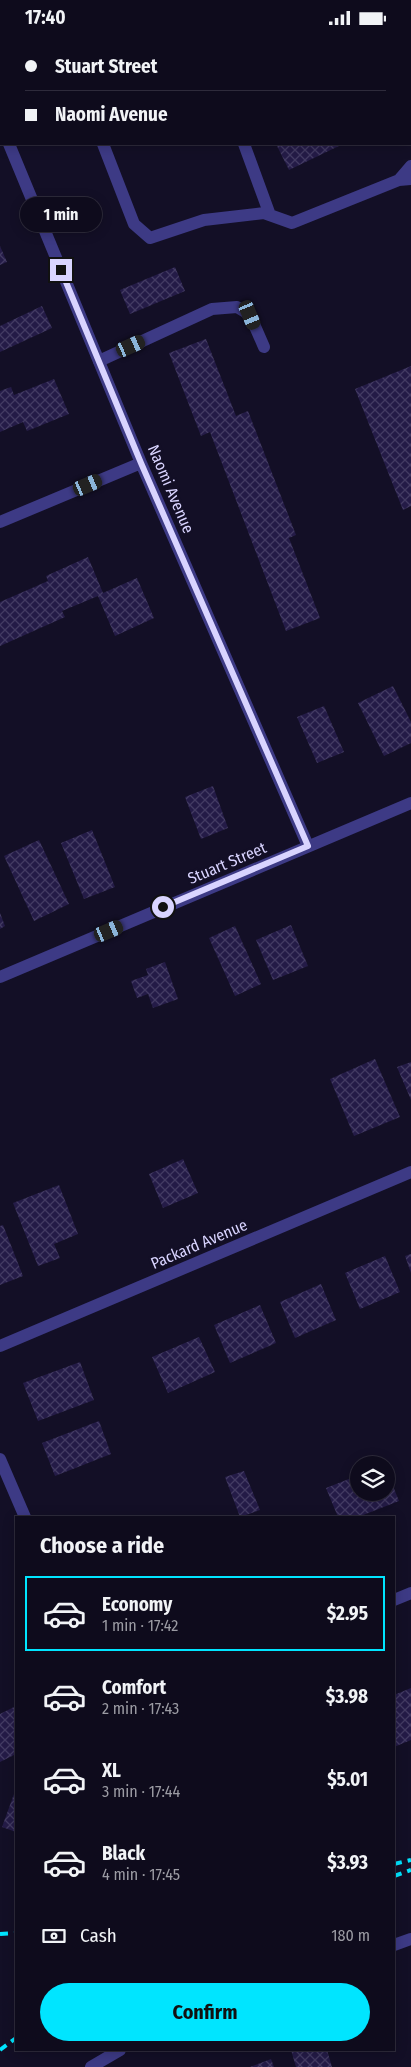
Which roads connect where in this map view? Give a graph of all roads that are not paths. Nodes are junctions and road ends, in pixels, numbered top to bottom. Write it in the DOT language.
graph roads {
  1 [pos="9,145"];
  2 [pos="103,145"];
  3 [pos="244,145"];
  4 [pos="411,166"];
  5 [pos="405,179"];
  6 [pos="270,215"];
  7 [pos="264,347"];
  8 [pos="99,361"];
  9 [pos="141,463"];
  10 [pos="0,522"];
  11 [pos="411,803"];
  12 [pos="308,846"];
  13 [pos="0,977"];
  14 [pos="411,1172"];
  15 [pos="0,1346"];
  16 [pos="0,1459"];
  17 [pos="25,1516"];
  18 [pos="411,1593"];
  19 [pos="395,1600"];
  20 [pos="411,1939"];
  21 [pos="395,1945"];
  22 [pos="118,2051"];
  23 [pos="91,2067"];
  1 -- 8 [label="street, Naomi Avenue"];
  2 -- 6 [label="street"];
  3 -- 6 [label="street"];
  4 -- 5 [label="street"];
  5 -- 6 [label="street"];
  7 -- 8 [label="street"];
  8 -- 9 [label="street, Naomi Avenue"];
  9 -- 10 [label="street"];
  9 -- 12 [label="street, Naomi Avenue"];
  11 -- 12 [label="street, Stuart Street"];
  12 -- 13 [label="street, Stuart Street"];
  14 -- 15 [label="street, Packard Avenue"];
  16 -- 17 [label="street"];
  18 -- 19 [label="street"];
  20 -- 21 [label="street"];
  22 -- 23 [label="street"];
}
